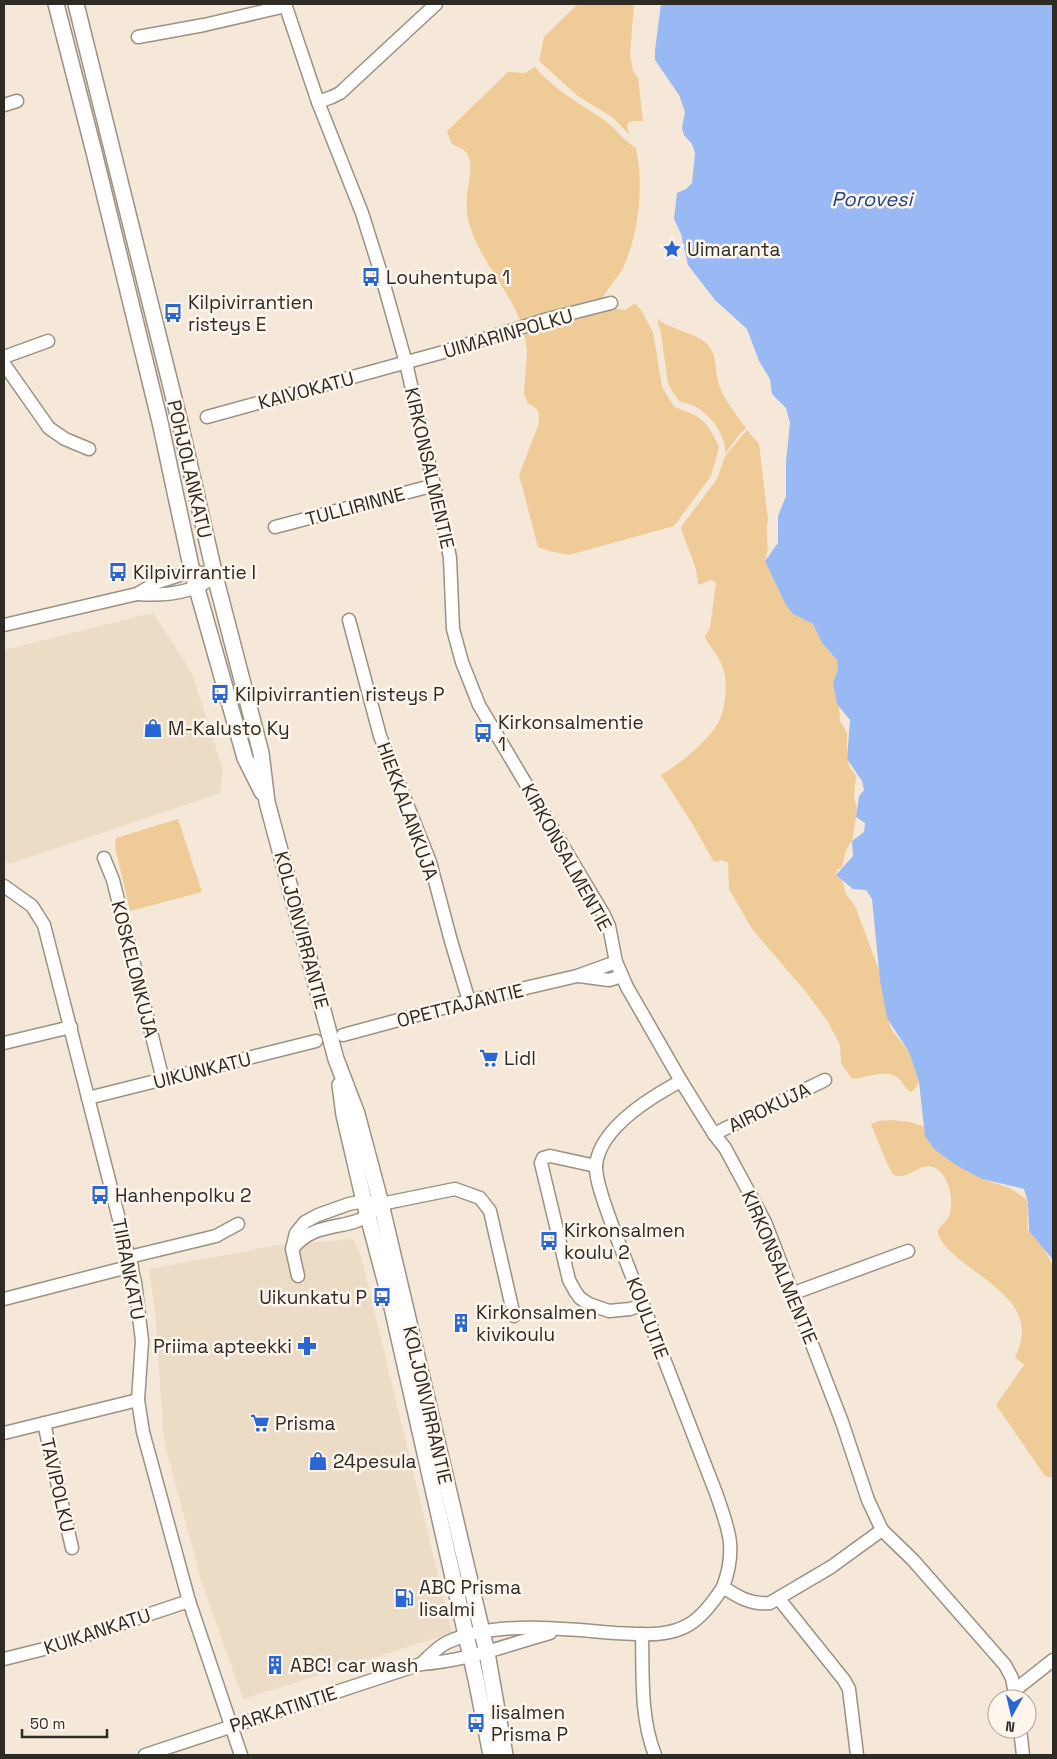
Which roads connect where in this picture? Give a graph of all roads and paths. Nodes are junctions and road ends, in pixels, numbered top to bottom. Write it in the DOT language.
graph roads {
  1 [pos="56,4"];
  2 [pos="76,4"];
  3 [pos="436,4"];
  4 [pos="286,5"];
  5 [pos="138,37"];
  6 [pos="17,101"];
  7 [pos="318,102"];
  8 [pos="4,105"];
  9 [pos="611,303"];
  10 [pos="48,341"];
  11 [pos="4,357"];
  12 [pos="406,363"];
  13 [pos="4,364"];
  14 [pos="207,417"];
  15 [pos="89,449"];
  16 [pos="435,485"];
  17 [pos="274,526"];
  18 [pos="192,571"];
  19 [pos="215,576"];
  20 [pos="197,588"];
  21 [pos="137,594"];
  22 [pos="349,620"];
  23 [pos="4,625"];
  24 [pos="268,802"];
  25 [pos="104,858"];
  26 [pos="4,886"];
  27 [pos="616,962"];
  28 [pos="577,976"];
  29 [pos="622,976"];
  30 [pos="469,1001"];
  31 [pos="71,1026"];
  32 [pos="342,1035"];
  33 [pos="316,1041"];
  34 [pos="4,1043"];
  35 [pos="336,1059"];
  36 [pos="163,1080"];
  37 [pos="825,1080"];
  38 [pos="681,1081"];
  39 [pos="88,1098"];
  40 [pos="714,1134"];
  41 [pos="596,1166"];
  42 [pos="364,1201"];
  43 [pos="381,1204"];
  44 [pos="368,1216"];
  45 [pos="238,1224"];
  46 [pos="292,1249"];
  47 [pos="908,1251"];
  48 [pos="130,1262"];
  49 [pos="298,1276"];
  50 [pos="794,1294"];
  51 [pos="4,1299"];
  52 [pos="642,1305"];
  53 [pos="514,1316"];
  54 [pos="138,1400"];
  55 [pos="44,1423"];
  56 [pos="4,1433"];
  57 [pos="882,1530"];
  58 [pos="72,1548"];
  59 [pos="723,1588"];
  60 [pos="779,1599"];
  61 [pos="189,1601"];
  62 [pos="564,1629"];
  63 [pos="482,1633"];
  64 [pos="642,1634"];
  65 [pos="466,1636"];
  66 [pos="487,1653"];
  67 [pos="471,1656"];
  68 [pos="4,1658"];
  69 [pos="1053,1660"];
  70 [pos="422,1664"];
  71 [pos="1015,1689"];
  72 [pos="1022,1689"];
  73 [pos="232,1727"];
  74 [pos="1021,1739"];
  75 [pos="146,1755"];
  76 [pos="241,1755"];
  77 [pos="491,1755"];
  78 [pos="505,1755"];
  79 [pos="655,1755"];
  80 [pos="857,1755"];
  81 [pos="1023,1755"];
  1 -- 18 [label="main road, POHJOLANKATU"];
  2 -- 19 [label="main road, POHJOLANKATU"];
  3 -- 7 [label="street"];
  4 -- 5 [label="street"];
  4 -- 7 [label="street, KIRKONSALMENTIE"];
  6 -- 8 [label="street"];
  7 -- 12 [label="street, KIRKONSALMENTIE"];
  9 -- 12 [label="street, UIMARINPOLKU"];
  10 -- 11 [label="street"];
  12 -- 14 [label="street, KAIVOKATU"];
  12 -- 16 [label="street, KIRKONSALMENTIE"];
  13 -- 15 [label="street"];
  16 -- 17 [label="street, TULLIRINNE"];
  16 -- 27 [label="street, KIRKONSALMENTIE"];
  18 -- 19 [label="street"];
  18 -- 20 [label="main road, POHJOLANKATU"];
  18 -- 21 [label="street"];
  19 -- 20 [label="street"];
  19 -- 24 [label="main road, POHJOLANKATU"];
  20 -- 21 [label="street"];
  20 -- 24 [label="main road, POHJOLANKATU"];
  21 -- 23 [label="street"];
  22 -- 30 [label="street, HIEKKALANKUJA"];
  24 -- 35 [label="main road, KOLJONVIRRANTIE"];
  25 -- 36 [label="street, KOSKELONKUJA"];
  26 -- 31 [label="street, TIIRANKATU"];
  27 -- 28 [label="street, OPETTAJANTIE"];
  27 -- 29 [label="street, KIRKONSALMENTIE"];
  28 -- 29 [label="street, OPETTAJANTIE"];
  28 -- 30 [label="street, OPETTAJANTIE"];
  29 -- 38 [label="street, KIRKONSALMENTIE"];
  30 -- 32 [label="street, OPETTAJANTIE"];
  31 -- 34 [label="street"];
  31 -- 39 [label="street, TIIRANKATU"];
  33 -- 36 [label="street, UIKUNKATU"];
  35 -- 42 [label="main road, KOLJONVIRRANTIE"];
  35 -- 43 [label="main road, KOLJONVIRRANTIE"];
  36 -- 39 [label="street, UIKUNKATU"];
  37 -- 40 [label="street, AIROKUJA"];
  38 -- 40 [label="street, KIRKONSALMENTIE"];
  38 -- 41 [label="street, KOULUTIE"];
  39 -- 48 [label="street, TIIRANKATU"];
  40 -- 50 [label="street, KIRKONSALMENTIE"];
  41 -- 52 [label="street, KOULUTIE"];
  41 -- 52 [label="street"];
  42 -- 43 [label="street"];
  42 -- 44 [label="main road, KOLJONVIRRANTIE"];
  42 -- 46 [label="street"];
  43 -- 44 [label="street"];
  43 -- 53 [label="street"];
  43 -- 63 [label="main road, KOLJONVIRRANTIE"];
  44 -- 46 [label="street"];
  44 -- 65 [label="main road, KOLJONVIRRANTIE"];
  45 -- 48 [label="street"];
  46 -- 49 [label="street"];
  47 -- 50 [label="street"];
  48 -- 51 [label="street"];
  48 -- 54 [label="street, TIIRANKATU"];
  50 -- 57 [label="street, KIRKONSALMENTIE"];
  52 -- 59 [label="street, KOULUTIE"];
  54 -- 55 [label="street"];
  54 -- 61 [label="street, TIIRANKATU"];
  55 -- 56 [label="street"];
  55 -- 58 [label="street, TAVIPOLKU"];
  57 -- 60 [label="street"];
  57 -- 71 [label="street, KIRKONSALMENTIE"];
  59 -- 60 [label="street"];
  59 -- 64 [label="street, KOULUTIE"];
  60 -- 80 [label="street"];
  61 -- 68 [label="street, KUIKANKATU"];
  61 -- 73 [label="street, TIIRANKATU"];
  62 -- 63 [label="street, PARKATINTIE"];
  62 -- 64 [label="street, PARKATINTIE"];
  62 -- 66 [label="street, PARKATINTIE"];
  63 -- 65 [label="street, PARKATINTIE"];
  63 -- 66 [label="main road, KOLJONVIRRANTIE"];
  64 -- 79 [label="street"];
  65 -- 67 [label="main road, KOLJONVIRRANTIE"];
  65 -- 70 [label="street, PARKATINTIE"];
  66 -- 67 [label="street, PARKATINTIE"];
  66 -- 78 [label="main road, KOLJONVIRRANTIE"];
  67 -- 70 [label="street, PARKATINTIE"];
  67 -- 77 [label="main road, KOLJONVIRRANTIE"];
  69 -- 72 [label="street"];
  70 -- 73 [label="street, PARKATINTIE"];
  73 -- 75 [label="street, PARKATINTIE"];
  73 -- 76 [label="street, TIIRANKATU"];
  74 -- 81 [label="street"];
}
